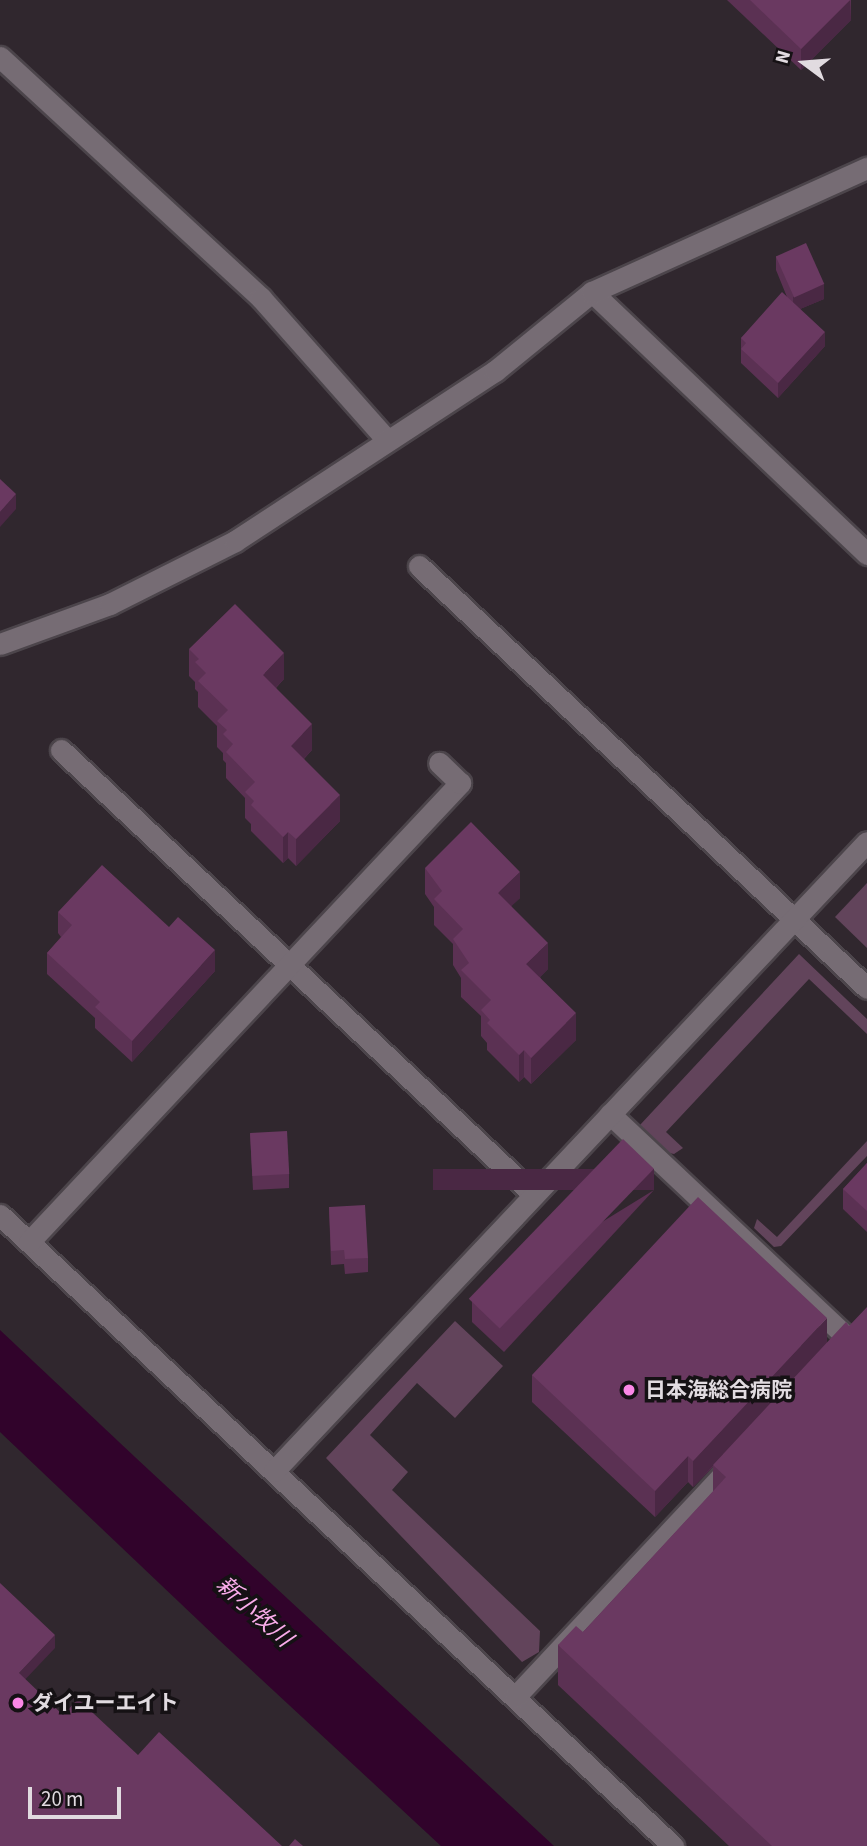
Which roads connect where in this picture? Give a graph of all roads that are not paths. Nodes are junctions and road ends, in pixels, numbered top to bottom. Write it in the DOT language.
graph roads {
  1 [pos="0,57"];
  2 [pos="867,168"];
  3 [pos="592,292"];
  4 [pos="387,440"];
  5 [pos="867,554"];
  6 [pos="419,566"];
  7 [pos="0,644"];
  8 [pos="61,750"];
  9 [pos="439,763"];
  10 [pos="867,842"];
  11 [pos="794,919"];
  12 [pos="290,965"];
  13 [pos="867,988"];
  14 [pos="610,1114"];
  15 [pos="534,1195"];
  16 [pos="0,1215"];
  17 [pos="29,1242"];
  18 [pos="867,1321"];
  19 [pos="849,1340"];
  20 [pos="831,1359"];
  21 [pos="747,1449"];
  22 [pos="274,1471"];
  23 [pos="515,1698"];
  24 [pos="673,1846"];
  1 -- 4 [label="street"];
  2 -- 3 [label="street"];
  3 -- 4 [label="street"];
  3 -- 5 [label="street"];
  4 -- 7 [label="street"];
  6 -- 11 [label="street"];
  8 -- 12 [label="street"];
  9 -- 12 [label="street"];
  10 -- 11 [label="street"];
  11 -- 13 [label="street"];
  11 -- 14 [label="street"];
  12 -- 15 [label="street"];
  12 -- 17 [label="street"];
  14 -- 15 [label="street"];
  14 -- 19 [label="street"];
  15 -- 22 [label="street"];
  16 -- 17 [label="street"];
  17 -- 22 [label="street"];
  18 -- 19 [label="street"];
  19 -- 20 [label="street"];
  21 -- 23 [label="street"];
  22 -- 23 [label="street"];
  23 -- 24 [label="street"];
}
